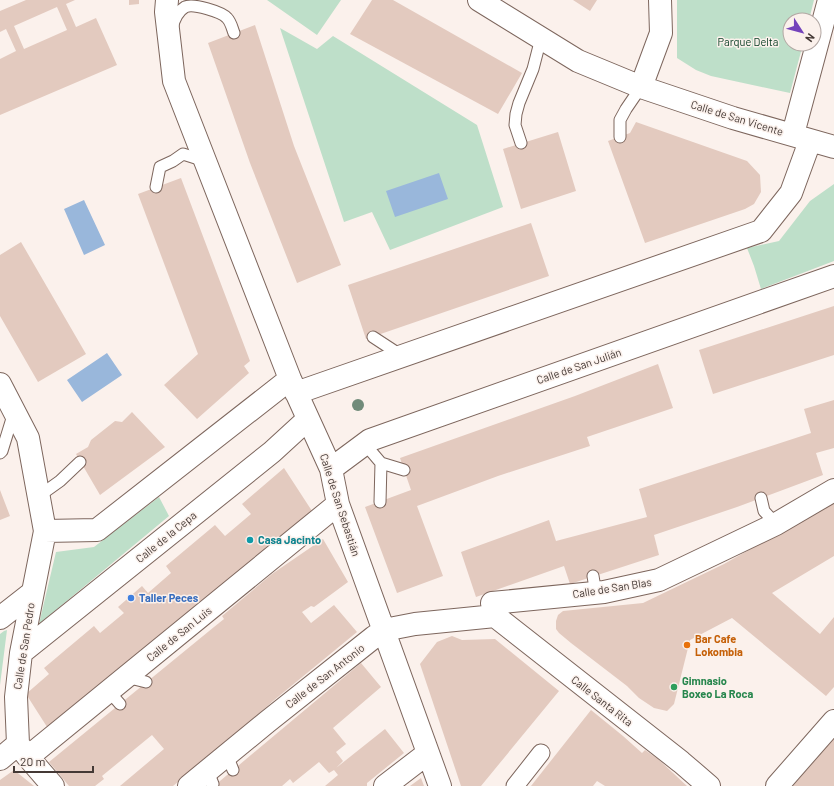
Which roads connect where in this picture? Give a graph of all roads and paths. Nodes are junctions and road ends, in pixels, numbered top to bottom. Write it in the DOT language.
graph roads {
  1 [pos="167,0"];
  2 [pos="478,0"];
  3 [pos="660,0"];
  4 [pos="829,0"];
  5 [pos="234,33"];
  6 [pos="169,38"];
  7 [pos="541,38"];
  8 [pos="641,88"];
  9 [pos="620,137"];
  10 [pos="801,138"];
  11 [pos="522,143"];
  12 [pos="834,147"];
  13 [pos="205,161"];
  14 [pos="156,188"];
  15 [pos="834,276"];
  16 [pos="373,337"];
  17 [pos="402,356"];
  18 [pos="0,384"];
  19 [pos="293,386"];
  20 [pos="14,412"];
  21 [pos="308,419"];
  22 [pos="364,444"];
  23 [pos="0,453"];
  24 [pos="80,462"];
  25 [pos="382,463"];
  26 [pos="331,469"];
  27 [pos="404,470"];
  28 [pos="834,490"];
  29 [pos="39,496"];
  30 [pos="761,498"];
  31 [pos="380,502"];
  32 [pos="338,504"];
  33 [pos="776,524"];
  34 [pos="46,531"];
  35 [pos="32,593"];
  36 [pos="494,603"];
  37 [pos="0,618"];
  38 [pos="384,630"];
  39 [pos="21,653"];
  40 [pos="834,721"];
  41 [pos="23,750"];
  42 [pos="428,753"];
  43 [pos="541,753"];
  44 [pos="0,759"];
  45 [pos="222,768"];
  46 [pos="53,786"];
  47 [pos="189,786"];
  48 [pos="385,786"];
  49 [pos="440,786"];
  50 [pos="515,786"];
  51 [pos="710,786"];
  52 [pos="777,786"];
  1 -- 6 [label="street, Calle de San Sebastián"];
  2 -- 7 [label="street, Calle de San Vicente"];
  3 -- 8 [label="street"];
  4 -- 10 [label="street"];
  5 -- 6 [label="lane, Calle de San Sebastián"];
  6 -- 13 [label="street, Calle de San Sebastián"];
  7 -- 8 [label="street, Calle de San Vicente"];
  7 -- 11 [label="lane"];
  8 -- 9 [label="lane"];
  8 -- 10 [label="street, Calle de San Vicente"];
  10 -- 12 [label="street, Calle de San Vicente"];
  10 -- 17 [label="street"];
  13 -- 14 [label="lane"];
  13 -- 19 [label="street, Calle de San Sebastián"];
  15 -- 22 [label="street, Calle de San Julián"];
  16 -- 17 [label="lane"];
  17 -- 19 [label="street"];
  18 -- 20 [label="street, Calle de San Pedro"];
  19 -- 21 [label="street, Calle de San Sebastián"];
  19 -- 34 [label="street"];
  20 -- 23 [label="lane"];
  20 -- 29 [label="street, Calle de San Pedro"];
  21 -- 26 [label="street, Calle de San Sebastián"];
  21 -- 39 [label="street, Calle de la Cepa"];
  22 -- 25 [label="lane"];
  22 -- 26 [label="street, Calle de San Julián"];
  24 -- 29 [label="lane"];
  25 -- 27 [label="lane"];
  25 -- 31 [label="lane"];
  26 -- 32 [label="street, Calle de San Sebastián"];
  28 -- 33 [label="street, Calle de San Blas"];
  29 -- 34 [label="street, Calle de San Pedro"];
  30 -- 33 [label="lane"];
  32 -- 38 [label="street, Calle de San Sebastián"];
  32 -- 41 [label="street, Calle de San Luis"];
  33 -- 36 [label="street, Calle de San Blas"];
  34 -- 35 [label="street, Calle de San Pedro"];
  35 -- 37 [label="street"];
  35 -- 39 [label="street, Calle de San Pedro"];
  36 -- 38 [label="street, Calle de San Blas"];
  36 -- 51 [label="street, Calle Santa Rita"];
  38 -- 42 [label="street, Calle de San Sebastián"];
  38 -- 45 [label="street, Calle de San Antonio"];
  39 -- 41 [label="street, Calle de San Pedro"];
  40 -- 52 [label="street"];
  41 -- 44 [label="street, Calle de San Luis"];
  41 -- 46 [label="street"];
  42 -- 48 [label="street"];
  42 -- 49 [label="street, Calle de San Sebastián"];
  43 -- 50 [label="street"];
  45 -- 47 [label="street, Calle de San Antonio"];
}
